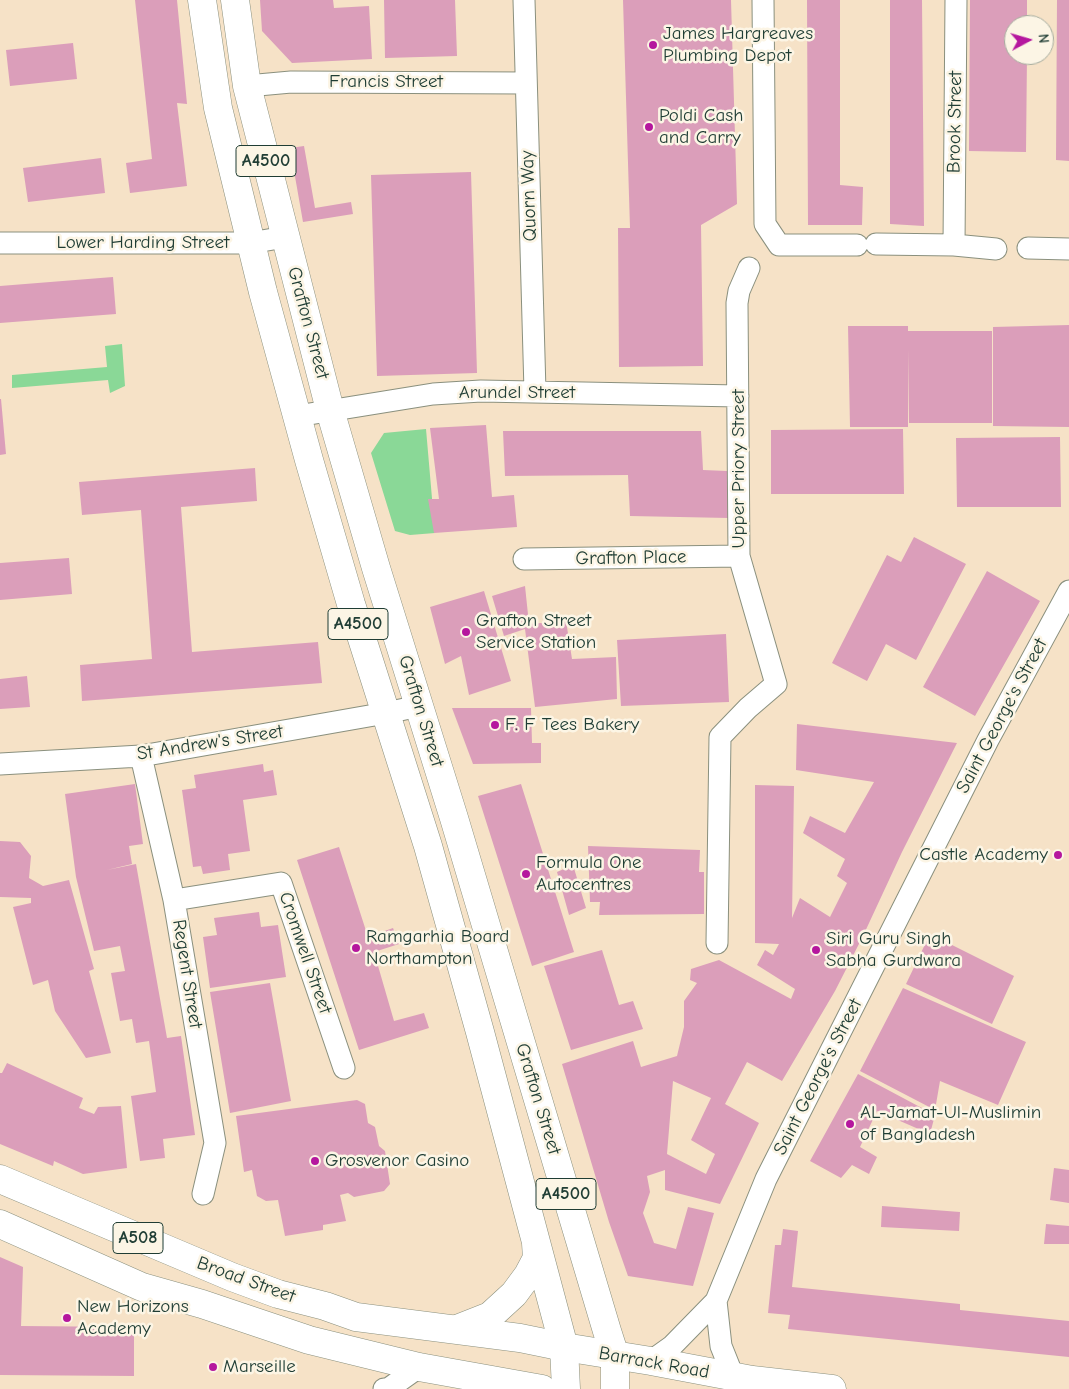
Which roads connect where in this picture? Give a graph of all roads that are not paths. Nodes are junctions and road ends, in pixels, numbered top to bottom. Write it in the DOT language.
graph roads {
  1 [pos="202,0"];
  2 [pos="235,0"];
  3 [pos="524,0"];
  4 [pos="762,0"];
  5 [pos="956,0"];
  6 [pos="526,83"];
  7 [pos="248,86"];
  8 [pos="285,237"];
  9 [pos="0,243"];
  10 [pos="250,243"];
  11 [pos="954,245"];
  12 [pos="996,248"];
  13 [pos="1028,248"];
  14 [pos="1069,249"];
  15 [pos="749,268"];
  16 [pos="535,392"];
  17 [pos="738,396"];
  18 [pos="330,410"];
  19 [pos="297,416"];
  20 [pos="739,556"];
  21 [pos="524,559"];
  22 [pos="1069,591"];
  23 [pos="419,706"];
  24 [pos="386,713"];
  25 [pos="141,756"];
  26 [pos="0,764"];
  27 [pos="174,900"];
  28 [pos="716,943"];
  29 [pos="344,1068"];
  30 [pos="0,1179"];
  31 [pos="203,1194"];
  32 [pos="0,1224"];
  33 [pos="536,1243"];
  34 [pos="716,1301"];
  35 [pos="457,1329"];
  36 [pos="505,1336"];
  37 [pos="564,1348"];
  38 [pos="614,1356"];
  39 [pos="650,1361"];
  40 [pos="419,1367"];
  41 [pos="732,1376"];
  42 [pos="384,1389"];
  43 [pos="542,1389"];
  44 [pos="566,1389"];
  45 [pos="615,1389"];
  46 [pos="832,1389"];
  1 -- 10 [label="main road, Grafton Street / A4500"];
  2 -- 7 [label="main road, Grafton Street / A4500"];
  3 -- 6 [label="street, Quorn Way"];
  4 -- 11 [label="street"];
  5 -- 11 [label="street, Brook Street"];
  6 -- 7 [label="street, Francis Street"];
  6 -- 16 [label="street, Quorn Way"];
  7 -- 8 [label="main road, Grafton Street / A4500"];
  8 -- 10 [label="street, Lower Harding Street"];
  8 -- 18 [label="main road, Grafton Street / A4500"];
  9 -- 10 [label="street, Lower Harding Street"];
  10 -- 19 [label="main road, Grafton Street / A4500"];
  11 -- 12 [label="street"];
  13 -- 14 [label="street"];
  15 -- 17 [label="street, Upper Priory Street"];
  16 -- 17 [label="street, Arundel Street"];
  16 -- 18 [label="street, Arundel Street"];
  17 -- 20 [label="street, Upper Priory Street"];
  18 -- 19 [label="street, Arundel Street"];
  18 -- 23 [label="main road, Grafton Street / A4500"];
  19 -- 24 [label="main road, Grafton Street / A4500"];
  20 -- 21 [label="street, Grafton Place"];
  20 -- 28 [label="street, Upper Priory Street"];
  22 -- 34 [label="street, Saint George's Street"];
  23 -- 24 [label="street, St Andrew's Street"];
  23 -- 38 [label="main road, Grafton Street / A4500"];
  24 -- 25 [label="street, St Andrew's Street"];
  24 -- 33 [label="main road, Grafton Street / A4500"];
  25 -- 26 [label="street, St Andrew's Street"];
  25 -- 27 [label="street, Regent Street"];
  27 -- 29 [label="street, Cromwell Street"];
  27 -- 31 [label="street, Regent Street"];
  30 -- 35 [label="main road, Broad Street / A508"];
  32 -- 40 [label="main road, A508"];
  33 -- 35 [label="main road"];
  33 -- 37 [label="main road, Grafton Street / A4500"];
  34 -- 39 [label="street, Saint George's Street"];
  34 -- 41 [label="street, Saint George's Street"];
  35 -- 36 [label="main road, Broad Street / A508"];
  36 -- 37 [label="main road, Barrack Road / A508"];
  37 -- 38 [label="main road, Barrack Road / A508"];
  37 -- 44 [label="main road, Grafton Street"];
  38 -- 39 [label="main road, Barrack Road / A508"];
  38 -- 45 [label="main road, Grafton Street / A4500"];
  39 -- 41 [label="main road, Barrack Road / A508"];
  40 -- 42 [label="street"];
  40 -- 43 [label="main road, A508"];
  41 -- 46 [label="main road, Barrack Road / A508"];
}
